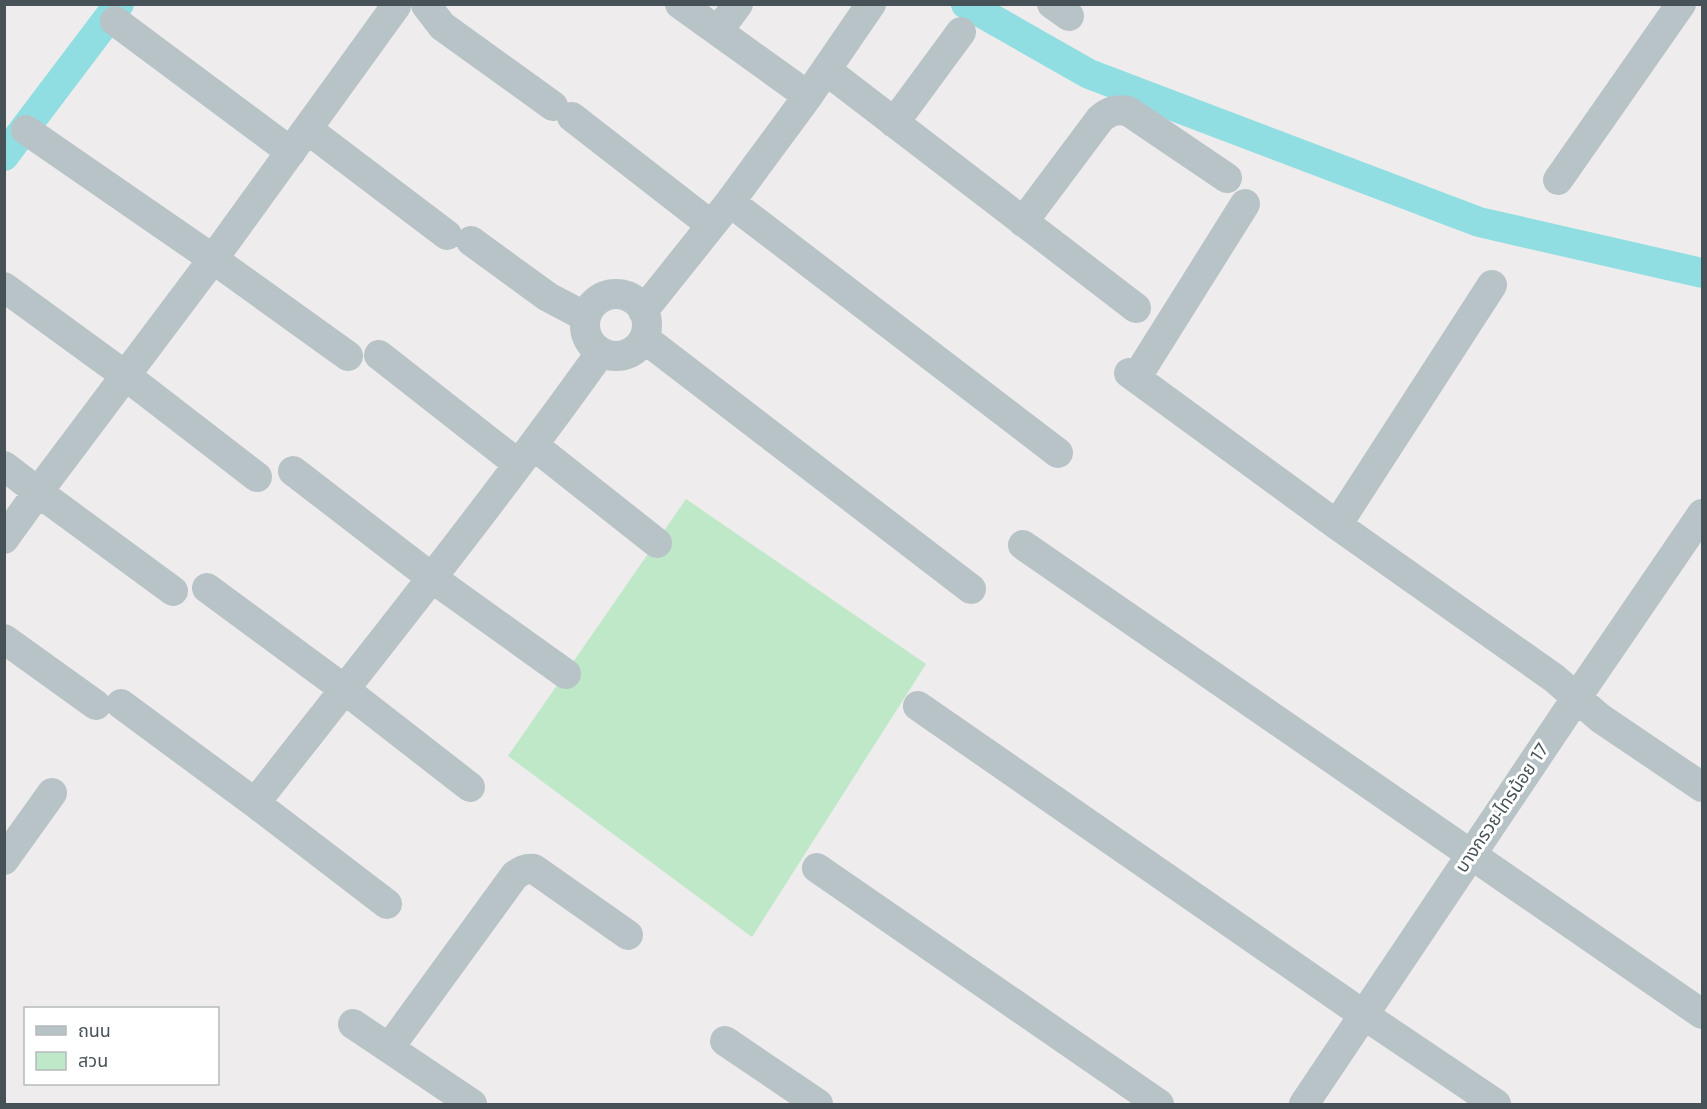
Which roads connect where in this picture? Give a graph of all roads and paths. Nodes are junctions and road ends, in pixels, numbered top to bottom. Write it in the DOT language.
graph roads {
  1 [pos="680,4"];
  2 [pos="738,4"];
  3 [pos="871,4"];
  4 [pos="1681,4"];
  5 [pos="1696,4"];
  6 [pos="395,5"];
  7 [pos="426,5"];
  8 [pos="1702,9"];
  9 [pos="115,21"];
  10 [pos="718,31"];
  11 [pos="961,32"];
  12 [pos="826,70"];
  13 [pos="808,96"];
  14 [pos="894,123"];
  15 [pos="26,130"];
  16 [pos="299,140"];
  17 [pos="1227,178"];
  18 [pos="1558,180"];
  19 [pos="730,202"];
  20 [pos="1245,204"];
  21 [pos="1023,222"];
  22 [pos="711,225"];
  23 [pos="213,259"];
  24 [pos="1492,285"];
  25 [pos="4,287"];
  26 [pos="1136,308"];
  27 [pos="586,317"];
  28 [pos="644,325"];
  29 [pos="601,352"];
  30 [pos="379,355"];
  31 [pos="348,356"];
  32 [pos="126,376"];
  33 [pos="1059,453"];
  34 [pos="526,454"];
  35 [pos="4,466"];
  36 [pos="293,471"];
  37 [pos="257,477"];
  38 [pos="38,492"];
  39 [pos="1702,514"];
  40 [pos="1337,525"];
  41 [pos="4,539"];
  42 [pos="657,543"];
  43 [pos="1023,545"];
  44 [pos="432,578"];
  45 [pos="207,588"];
  46 [pos="971,589"];
  47 [pos="173,591"];
  48 [pos="4,639"];
  49 [pos="566,674"];
  50 [pos="344,689"];
  51 [pos="1576,697"];
  52 [pos="918,706"];
  53 [pos="470,787"];
  54 [pos="1702,787"];
  55 [pos="52,793"];
  56 [pos="255,802"];
  57 [pos="1472,854"];
  58 [pos="4,860"];
  59 [pos="817,868"];
  60 [pos="387,904"];
  61 [pos="628,934"];
  62 [pos="1702,1014"];
  63 [pos="1364,1015"];
  64 [pos="353,1024"];
  65 [pos="725,1041"];
  66 [pos="389,1048"];
  67 [pos="472,1104"];
  68 [pos="818,1104"];
  69 [pos="1159,1104"];
  70 [pos="1304,1104"];
  71 [pos="1496,1104"];
  1 -- 10 [label="street"];
  2 -- 10 [label="street"];
  3 -- 12 [label="street"];
  4 -- 18 [label="street"];
  5 -- 8 [label="street"];
  6 -- 7 [label="street"];
  6 -- 16 [label="street"];
  7 -- 22 [label="street"];
  9 -- 16 [label="street"];
  10 -- 13 [label="street"];
  11 -- 14 [label="street"];
  12 -- 13 [label="street"];
  12 -- 14 [label="street"];
  13 -- 19 [label="street"];
  14 -- 21 [label="street"];
  15 -- 23 [label="street"];
  16 -- 23 [label="street"];
  16 -- 27 [label="street"];
  17 -- 21 [label="street"];
  19 -- 22 [label="street"];
  19 -- 33 [label="street"];
  20 -- 40 [label="street"];
  21 -- 26 [label="street"];
  22 -- 28 [label="street"];
  23 -- 31 [label="street"];
  23 -- 32 [label="street"];
  24 -- 40 [label="street"];
  25 -- 32 [label="street"];
  27 -- 28 [label="street"];
  27 -- 29 [label="street"];
  28 -- 29 [label="street"];
  28 -- 46 [label="street"];
  29 -- 34 [label="street"];
  30 -- 34 [label="street"];
  32 -- 37 [label="street"];
  32 -- 38 [label="street"];
  34 -- 42 [label="street"];
  34 -- 44 [label="street"];
  35 -- 38 [label="street"];
  36 -- 44 [label="street"];
  38 -- 41 [label="street"];
  38 -- 47 [label="street"];
  39 -- 51 [label="street, บางกรวย-ไทรน้อย 17"];
  40 -- 51 [label="street"];
  43 -- 57 [label="street"];
  44 -- 49 [label="street"];
  44 -- 50 [label="street"];
  45 -- 50 [label="street"];
  48 -- 56 [label="street"];
  50 -- 53 [label="street"];
  50 -- 56 [label="street"];
  51 -- 54 [label="street"];
  51 -- 57 [label="street, บางกรวย-ไทรน้อย 17"];
  52 -- 63 [label="street"];
  55 -- 58 [label="street"];
  56 -- 60 [label="street"];
  57 -- 62 [label="street"];
  57 -- 63 [label="street, บางกรวย-ไทรน้อย 17"];
  59 -- 69 [label="street"];
  61 -- 66 [label="street"];
  63 -- 70 [label="street, บางกรวย-ไทรน้อย 17"];
  63 -- 71 [label="street"];
  64 -- 66 [label="street"];
  65 -- 68 [label="street"];
  66 -- 67 [label="street"];
}
